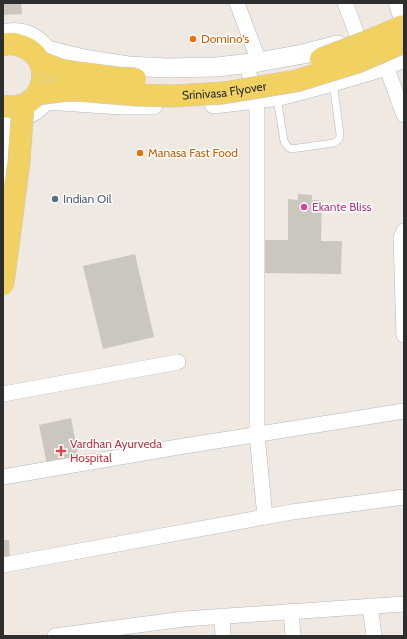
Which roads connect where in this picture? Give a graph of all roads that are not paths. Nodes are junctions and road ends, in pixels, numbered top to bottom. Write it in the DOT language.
graph roads {
  1 [pos="237,3"];
  2 [pos="345,3"];
  3 [pos="401,16"];
  4 [pos="3,34"];
  5 [pos="358,37"];
  6 [pos="404,42"];
  7 [pos="3,45"];
  8 [pos="44,56"];
  9 [pos="404,58"];
  10 [pos="253,63"];
  11 [pos="386,66"];
  12 [pos="333,82"];
  13 [pos="279,96"];
  14 [pos="255,100"];
  15 [pos="21,107"];
  16 [pos="404,115"];
  17 [pos="3,171"];
  18 [pos="404,231"];
  19 [pos="3,284"];
  20 [pos="404,335"];
  21 [pos="178,362"];
  22 [pos="3,394"];
  23 [pos="404,411"];
  24 [pos="257,435"];
  25 [pos="3,477"];
  26 [pos="404,497"];
  27 [pos="266,517"];
  28 [pos="3,565"];
  29 [pos="404,604"];
  30 [pos="370,606"];
  31 [pos="291,611"];
  32 [pos="222,616"];
  33 [pos="55,636"];
  34 [pos="223,636"];
  35 [pos="293,636"];
  36 [pos="374,636"];
  1 -- 10 [label="street"];
  2 -- 5 [label="street"];
  3 -- 5 [label="street"];
  3 -- 8 [label="main road, Srinivasa Flyover, bridge"];
  4 -- 8 [label="street"];
  5 -- 10 [label="street"];
  6 -- 15 [label="main road, Srinivasa Flyover, bridge"];
  7 -- 8 [label="main road, Srinivasa Flyover"];
  8 -- 10 [label="street"];
  8 -- 15 [label="main road"];
  9 -- 11 [label="street"];
  10 -- 14 [label="street"];
  11 -- 12 [label="street"];
  11 -- 16 [label="street"];
  12 -- 13 [label="street"];
  12 -- 13 [label="lane"];
  13 -- 14 [label="street"];
  14 -- 15 [label="street"];
  14 -- 24 [label="street"];
  15 -- 17 [label="street"];
  15 -- 19 [label="main road, bridge"];
  18 -- 20 [label="street"];
  21 -- 22 [label="street"];
  23 -- 24 [label="street"];
  24 -- 25 [label="street"];
  24 -- 27 [label="street"];
  26 -- 27 [label="street"];
  27 -- 28 [label="street"];
  29 -- 30 [label="street"];
  30 -- 31 [label="street"];
  30 -- 36 [label="street"];
  31 -- 32 [label="street"];
  31 -- 35 [label="street"];
  32 -- 33 [label="street"];
  32 -- 34 [label="street"];
}
